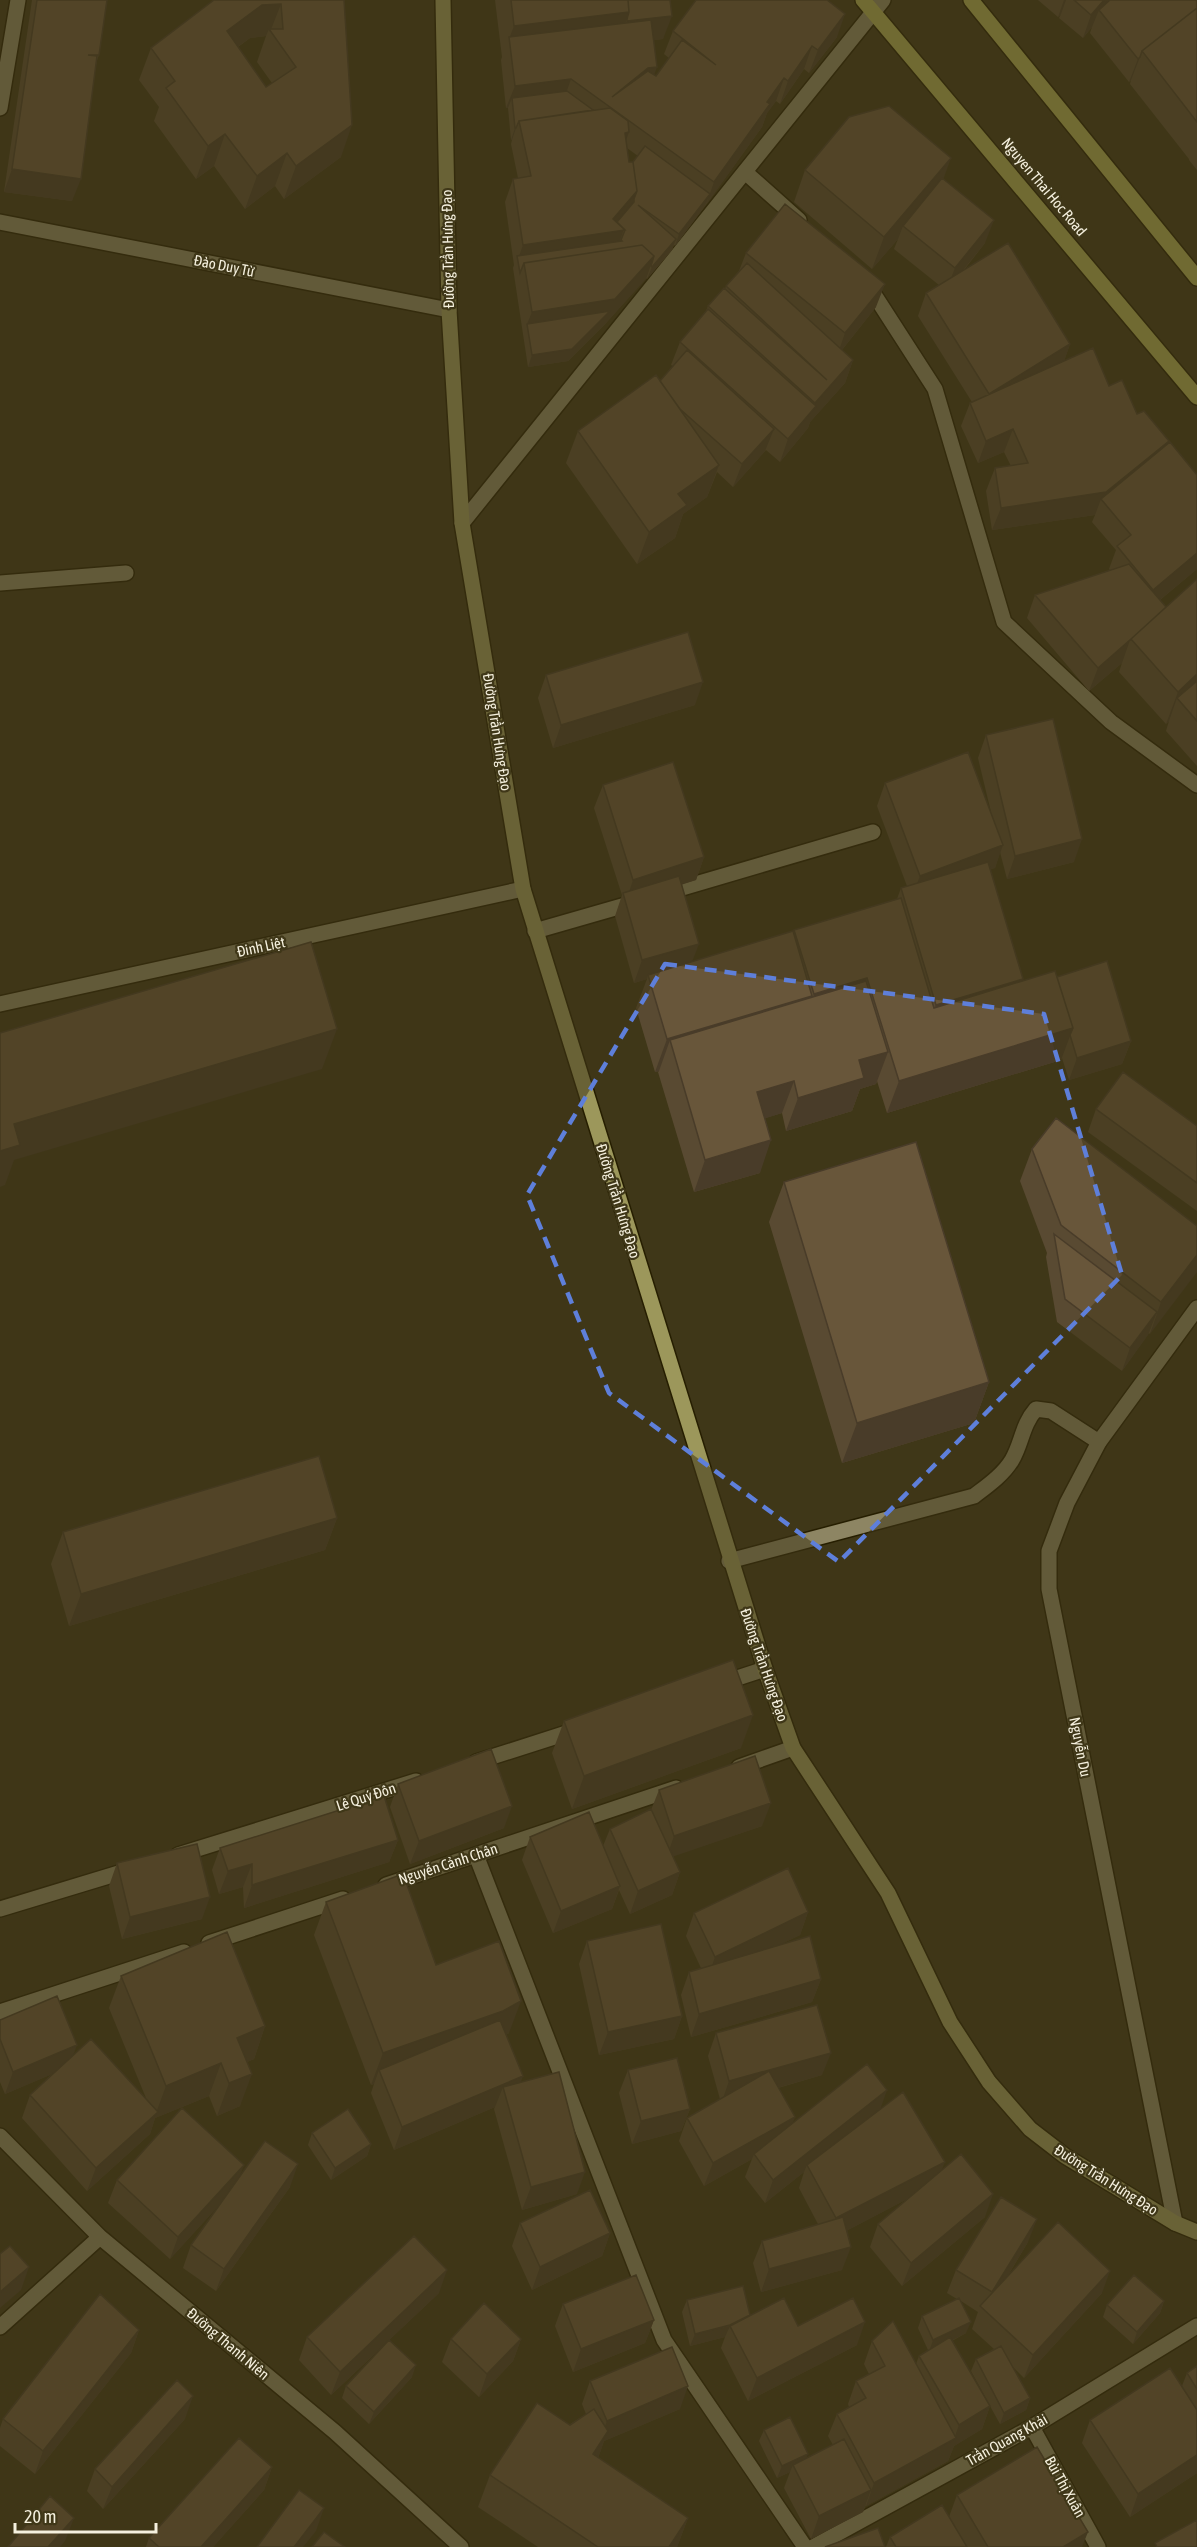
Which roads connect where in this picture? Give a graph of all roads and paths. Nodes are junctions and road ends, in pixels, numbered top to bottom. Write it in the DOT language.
graph roads {
  1 [pos="18,0"];
  2 [pos="443,0"];
  3 [pos="863,0"];
  4 [pos="883,0"];
  5 [pos="970,0"];
  6 [pos="874,13"];
  7 [pos="0,108"];
  8 [pos="745,172"];
  9 [pos="0,222"];
  10 [pos="812,232"];
  11 [pos="855,270"];
  12 [pos="1197,278"];
  13 [pos="449,310"];
  14 [pos="1197,397"];
  15 [pos="462,523"];
  16 [pos="126,573"];
  17 [pos="0,583"];
  18 [pos="1197,785"];
  19 [pos="873,832"];
  20 [pos="523,889"];
  21 [pos="535,931"];
  22 [pos="0,1004"];
  23 [pos="1197,1308"];
  24 [pos="1099,1442"];
  25 [pos="729,1561"];
  26 [pos="765,1670"];
  27 [pos="708,1688"];
  28 [pos="594,1724"];
  29 [pos="793,1748"];
  30 [pos="458,1767"];
  31 [pos="725,1771"];
  32 [pos="435,1774"];
  33 [pos="691,1783"];
  34 [pos="476,1855"];
  35 [pos="167,1858"];
  36 [pos="144,1865"];
  37 [pos="0,1909"];
  38 [pos="0,2012"];
  39 [pos="0,2136"];
  40 [pos="1175,2223"];
  41 [pos="1197,2232"];
  42 [pos="100,2237"];
  43 [pos="1197,2326"];
  44 [pos="0,2328"];
  45 [pos="1032,2427"];
  46 [pos="461,2547"];
  47 [pos="805,2547"];
  48 [pos="813,2547"];
  49 [pos="1098,2547"];
  1 -- 7 [label="street"];
  2 -- 13 [label="street, Đường Trần Hưng Đạo"];
  3 -- 6 [label="main road, Nguyen Thai Hoc Road"];
  4 -- 6 [label="street"];
  5 -- 12 [label="main road"];
  6 -- 8 [label="street"];
  6 -- 14 [label="main road, Nguyen Thai Hoc Road"];
  8 -- 10 [label="street"];
  8 -- 15 [label="street"];
  9 -- 13 [label="street, Đào Duy Từ"];
  11 -- 18 [label="street"];
  13 -- 15 [label="street, Đường Trần Hưng Đạo"];
  15 -- 20 [label="street, Đường Trần Hưng Đạo"];
  16 -- 17 [label="street"];
  19 -- 21 [label="street"];
  20 -- 21 [label="street, Đường Trần Hưng Đạo"];
  20 -- 22 [label="street, Đinh Liệt"];
  21 -- 25 [label="street, Đường Trần Hưng Đạo"];
  23 -- 24 [label="street, Nguyễn Du"];
  24 -- 25 [label="street"];
  24 -- 40 [label="street, Nguyễn Du"];
  25 -- 26 [label="street, Đường Trần Hưng Đạo"];
  26 -- 27 [label="street"];
  26 -- 29 [label="street, Đường Trần Hưng Đạo"];
  28 -- 30 [label="street"];
  29 -- 31 [label="street"];
  29 -- 40 [label="street, Đường Trần Hưng Đạo"];
  32 -- 35 [label="street, Lê Quý Đôn"];
  33 -- 34 [label="street, Nguyễn Cảnh Chân"];
  34 -- 38 [label="street, Nguyễn Cảnh Chân"];
  34 -- 47 [label="street"];
  36 -- 37 [label="street"];
  39 -- 42 [label="street, Đường Thanh Niên"];
  40 -- 41 [label="street, Đường Trần Hưng Đạo"];
  42 -- 44 [label="street"];
  42 -- 46 [label="street, Đường Thanh Niên"];
  43 -- 45 [label="street, Trần Quang Khải"];
  45 -- 48 [label="street, Trần Quang Khải"];
  45 -- 49 [label="street, Bùi Thị Xuân"];
}
